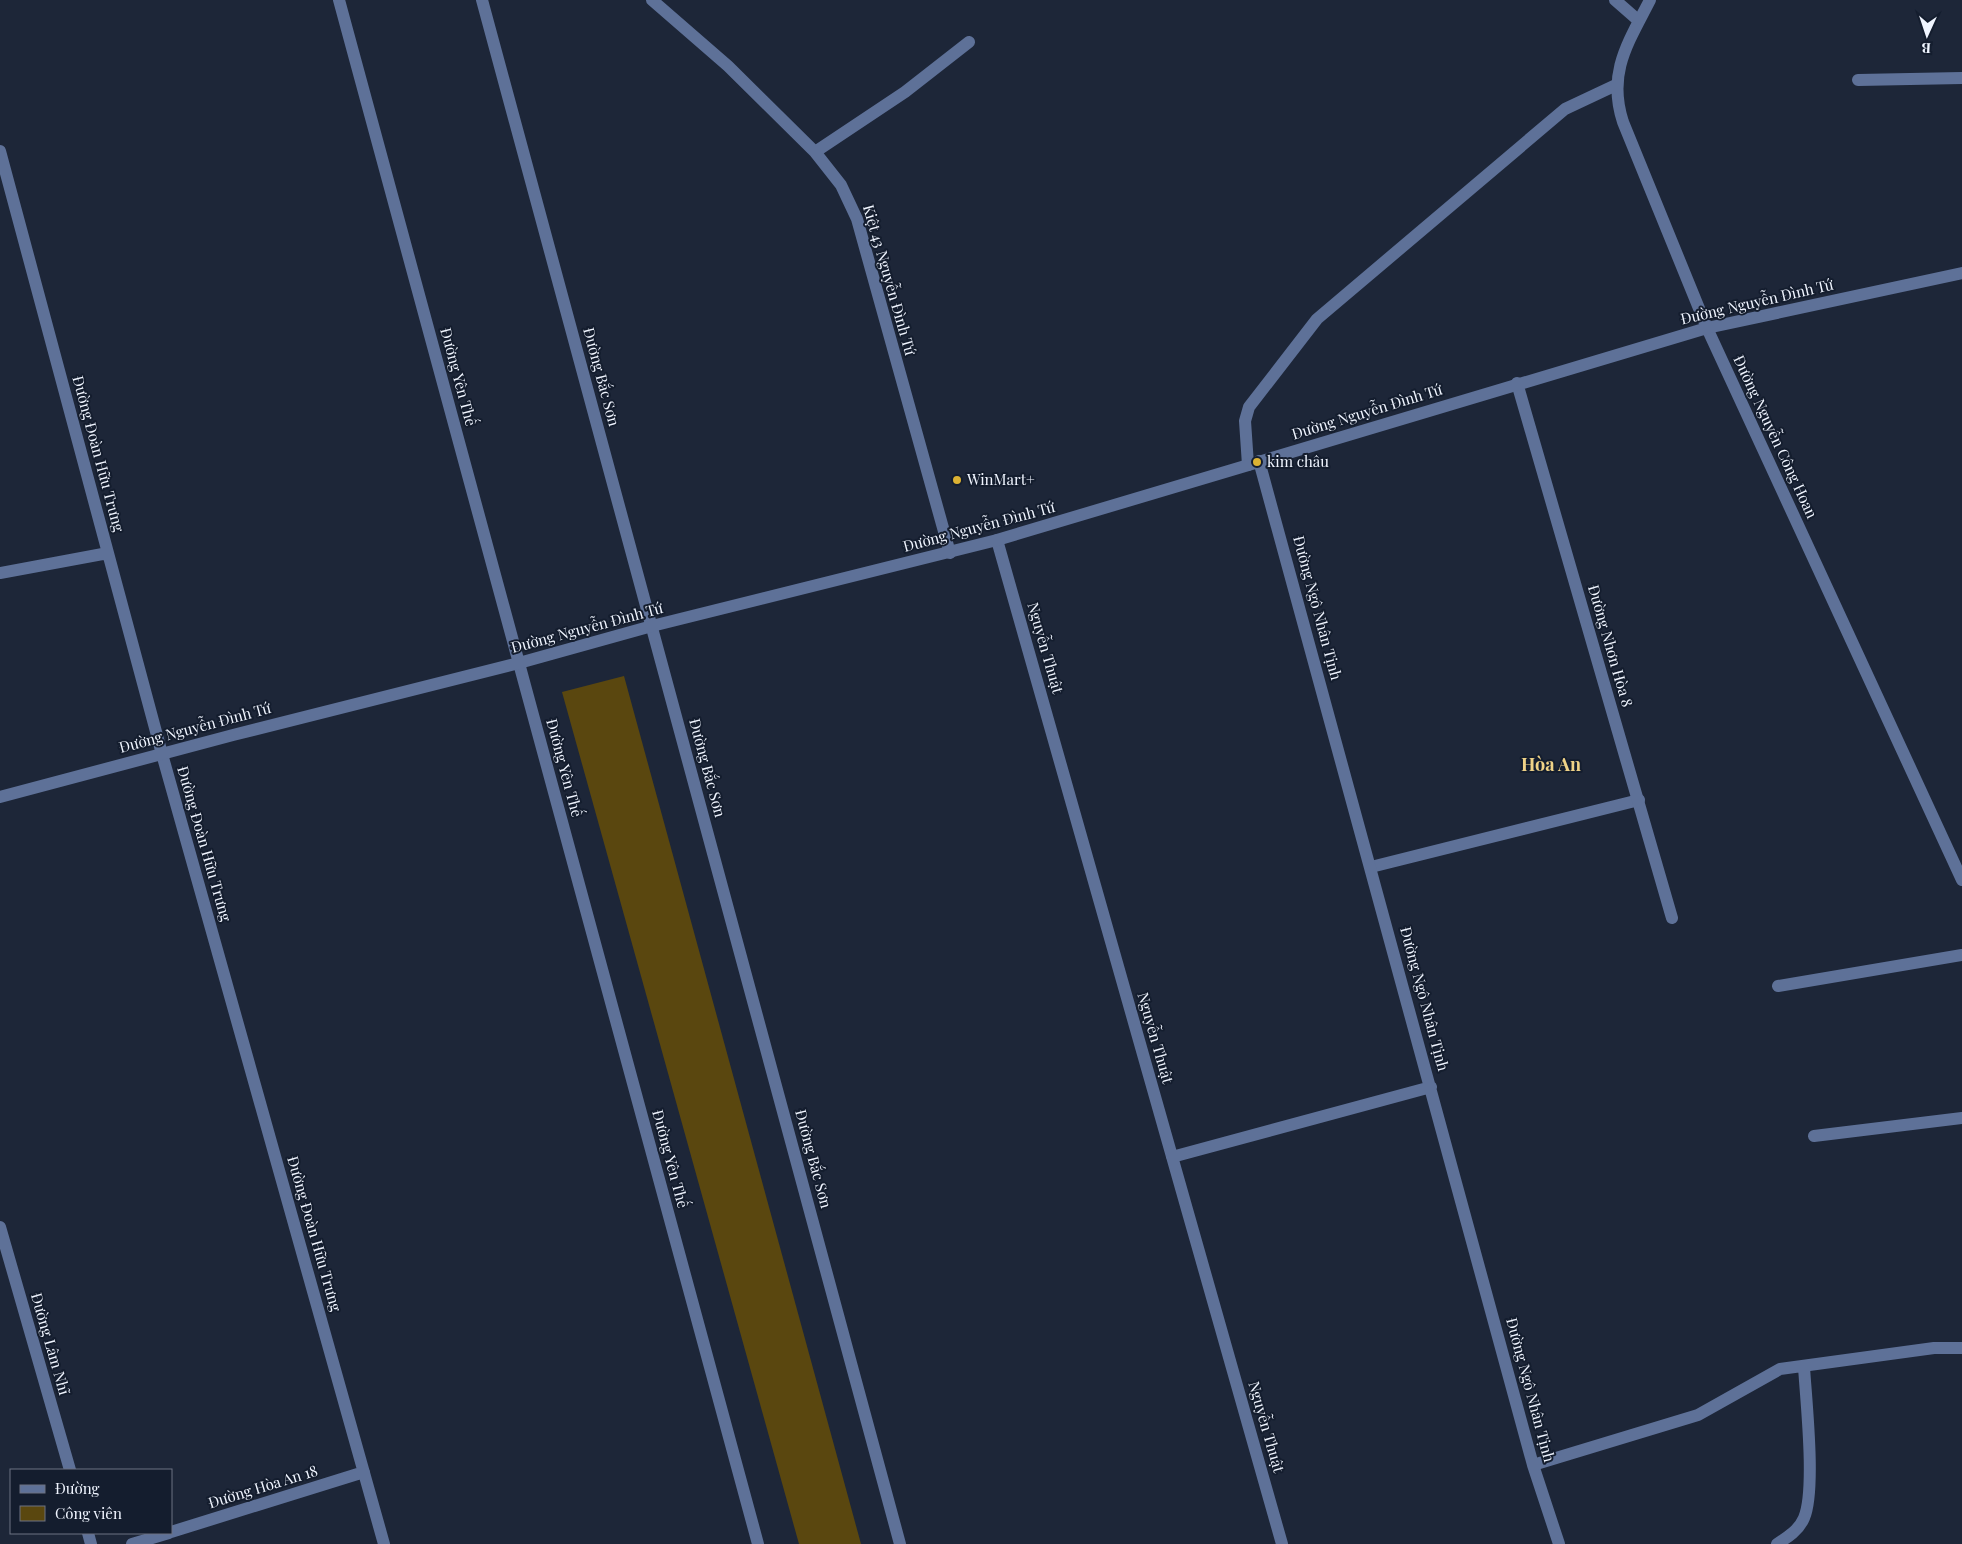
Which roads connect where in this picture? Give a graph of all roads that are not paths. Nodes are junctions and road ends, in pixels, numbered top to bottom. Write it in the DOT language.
graph roads {
  1 [pos="339,0"];
  2 [pos="482,0"];
  3 [pos="652,0"];
  4 [pos="1615,0"];
  5 [pos="1650,0"];
  6 [pos="1639,22"];
  7 [pos="969,42"];
  8 [pos="1962,78"];
  9 [pos="1858,80"];
  10 [pos="1616,85"];
  11 [pos="0,151"];
  12 [pos="815,152"];
  13 [pos="1962,273"];
  14 [pos="1707,328"];
  15 [pos="1517,384"];
  16 [pos="1254,463"];
  17 [pos="998,540"];
  18 [pos="108,553"];
  19 [pos="950,553"];
  20 [pos="0,573"];
  21 [pos="652,626"];
  22 [pos="519,663"];
  23 [pos="162,754"];
  24 [pos="0,797"];
  25 [pos="1639,800"];
  26 [pos="1371,867"];
  27 [pos="1962,880"];
  28 [pos="1672,918"];
  29 [pos="1962,955"];
  30 [pos="1778,986"];
  31 [pos="1431,1087"];
  32 [pos="1962,1118"];
  33 [pos="1814,1136"];
  34 [pos="1172,1157"];
  35 [pos="0,1227"];
  36 [pos="1962,1348"];
  37 [pos="1804,1367"];
  38 [pos="1533,1465"];
  39 [pos="70,1469"];
  40 [pos="364,1472"];
  41 [pos="172,1531"];
  42 [pos="164,1534"];
  43 [pos="1782,1543"];
  44 [pos="132,1544"];
  45 [pos="384,1544"];
  46 [pos="758,1544"];
  47 [pos="900,1544"];
  48 [pos="1282,1544"];
  49 [pos="1560,1544"];
  1 -- 22 [label="street, Đường Yên Thế"];
  2 -- 21 [label="street, Đường Bắc Sơn"];
  3 -- 12 [label="street, Kiệt 43 Nguyễn Đình Tứ"];
  4 -- 6 [label="street"];
  5 -- 6 [label="street, Đường Nguyễn Công Hoan"];
  6 -- 10 [label="street, Đường Nguyễn Công Hoan"];
  7 -- 12 [label="street"];
  8 -- 9 [label="street"];
  10 -- 14 [label="street, Đường Nguyễn Công Hoan"];
  10 -- 16 [label="street, Đường Ngô Nhân Tịnh"];
  11 -- 18 [label="street, Đường Đoàn Hữu Trưng"];
  12 -- 19 [label="street, Kiệt 43 Nguyễn Đình Tứ"];
  13 -- 14 [label="street, Đường Nguyễn Đình Tứ"];
  14 -- 15 [label="street, Đường Nguyễn Đình Tứ"];
  14 -- 27 [label="street, Đường Nguyễn Công Hoan"];
  15 -- 16 [label="street, Đường Nguyễn Đình Tứ"];
  15 -- 25 [label="street, Đường Nhơn Hòa 8"];
  16 -- 17 [label="street, Đường Nguyễn Đình Tứ"];
  16 -- 26 [label="street, Đường Ngô Nhân Tịnh"];
  17 -- 19 [label="street, Đường Nguyễn Đình Tứ"];
  17 -- 34 [label="street, Nguyễn Thuật"];
  18 -- 20 [label="street"];
  18 -- 23 [label="street, Đường Đoàn Hữu Trưng"];
  19 -- 21 [label="street, Đường Nguyễn Đình Tứ"];
  21 -- 22 [label="street, Đường Nguyễn Đình Tứ"];
  21 -- 47 [label="street, Đường Bắc Sơn"];
  22 -- 23 [label="street, Đường Nguyễn Đình Tứ"];
  22 -- 46 [label="street, Đường Yên Thế"];
  23 -- 24 [label="street, Đường Nguyễn Đình Tứ"];
  23 -- 40 [label="street, Đường Đoàn Hữu Trưng"];
  25 -- 26 [label="street"];
  25 -- 28 [label="street, Đường Nhơn Hòa 8"];
  26 -- 31 [label="street, Đường Ngô Nhân Tịnh"];
  29 -- 30 [label="street"];
  31 -- 34 [label="street"];
  31 -- 38 [label="street, Đường Ngô Nhân Tịnh"];
  32 -- 33 [label="street"];
  34 -- 48 [label="street, Nguyễn Thuật"];
  35 -- 39 [label="street, Đường Lâm Nhĩ"];
  36 -- 37 [label="street"];
  37 -- 38 [label="street"];
  37 -- 43 [label="street"];
  38 -- 49 [label="street, Đường Ngô Nhân Tịnh"];
  40 -- 41 [label="street, Đường Hòa An 18"];
  40 -- 45 [label="street, Đường Đoàn Hữu Trưng"];
  42 -- 44 [label="street, Đường Hòa An 18"];
}
